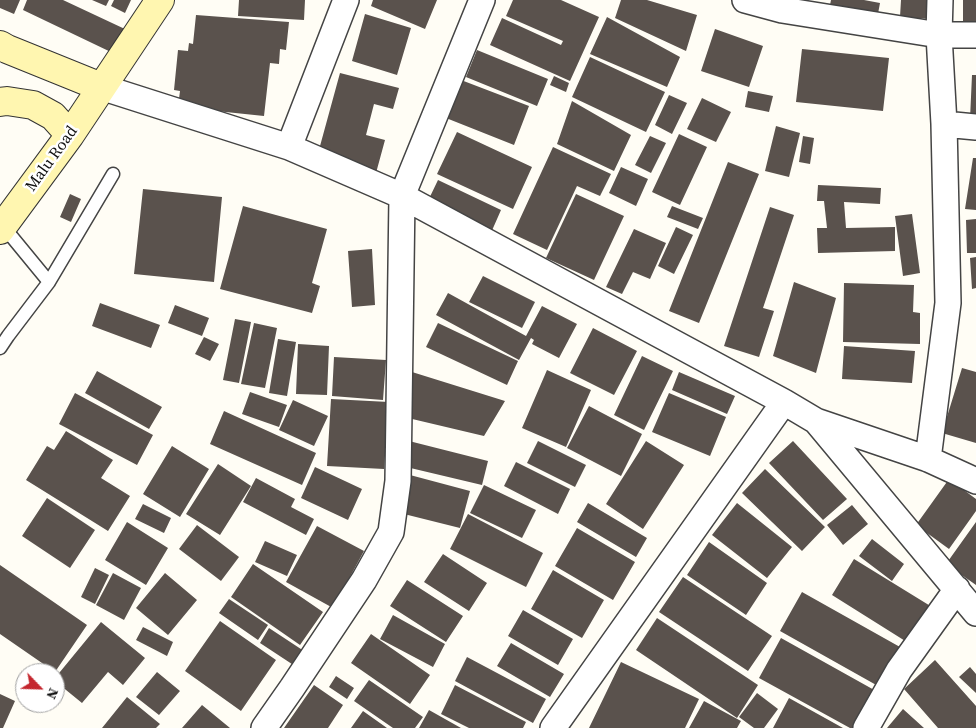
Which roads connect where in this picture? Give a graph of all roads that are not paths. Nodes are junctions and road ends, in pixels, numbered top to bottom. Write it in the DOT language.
graph roads {
  1 [pos="160,0"];
  2 [pos="346,0"];
  3 [pos="482,0"];
  4 [pos="745,0"];
  5 [pos="940,0"];
  6 [pos="939,35"];
  7 [pos="976,35"];
  8 [pos="2,54"];
  9 [pos="101,87"];
  10 [pos="0,102"];
  11 [pos="944,124"];
  12 [pos="976,128"];
  13 [pos="70,135"];
  14 [pos="289,148"];
  15 [pos="113,174"];
  16 [pos="402,196"];
  17 [pos="1,228"];
  18 [pos="49,282"];
  19 [pos="0,348"];
  20 [pos="784,402"];
  21 [pos="816,421"];
  22 [pos="928,459"];
  23 [pos="976,481"];
  24 [pos="957,590"];
  25 [pos="976,613"];
  26 [pos="264,728"];
  27 [pos="554,728"];
  28 [pos="866,728"];
  1 -- 9 [label="main road, Malu Road"];
  2 -- 14 [label="street"];
  3 -- 16 [label="street"];
  4 -- 6 [label="street"];
  5 -- 6 [label="street"];
  6 -- 7 [label="street"];
  6 -- 11 [label="street"];
  8 -- 9 [label="main road"];
  9 -- 13 [label="main road, Malu Road"];
  9 -- 14 [label="street"];
  10 -- 13 [label="main road"];
  11 -- 12 [label="street"];
  11 -- 22 [label="street"];
  13 -- 17 [label="main road, Malu Road"];
  14 -- 16 [label="street"];
  15 -- 18 [label="lane"];
  16 -- 20 [label="street"];
  16 -- 26 [label="street"];
  17 -- 18 [label="lane"];
  18 -- 19 [label="lane"];
  20 -- 21 [label="street"];
  20 -- 27 [label="street"];
  21 -- 22 [label="street"];
  21 -- 24 [label="street"];
  22 -- 23 [label="street"];
  24 -- 25 [label="street"];
  24 -- 28 [label="street"];
}
